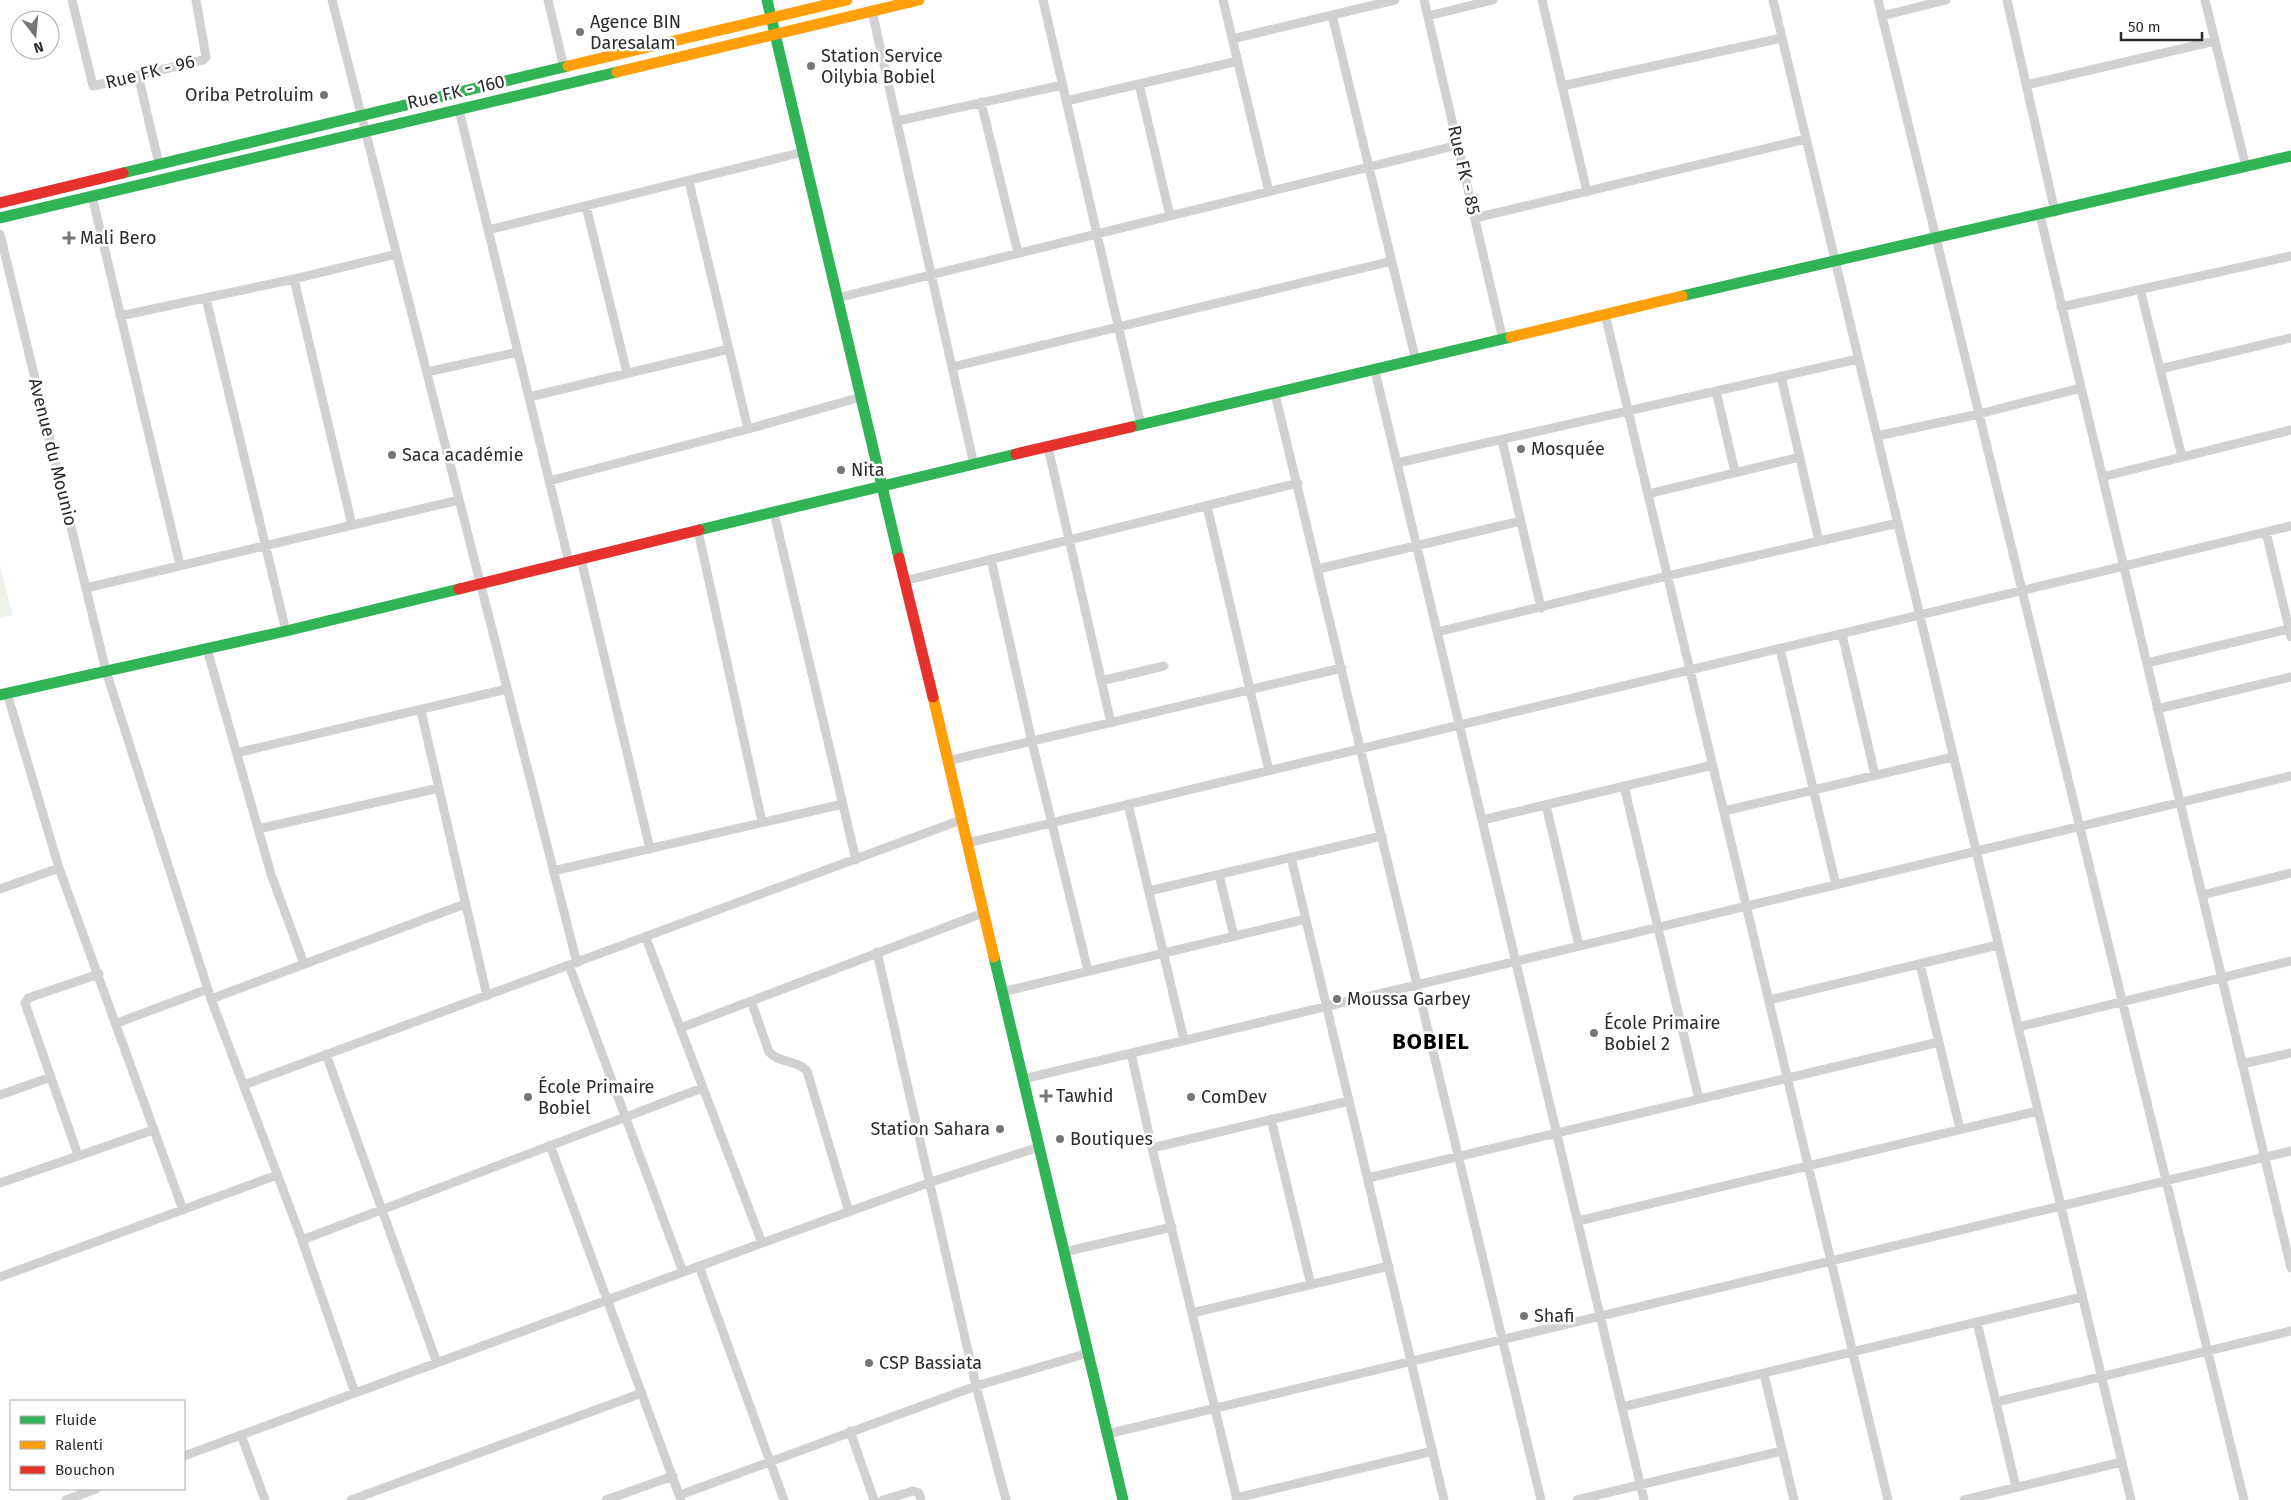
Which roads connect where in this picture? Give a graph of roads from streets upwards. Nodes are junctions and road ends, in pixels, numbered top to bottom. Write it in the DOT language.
graph roads {
  1 [pos="72,0"];
  2 [pos="196,0"];
  3 [pos="332,0"];
  4 [pos="548,0"];
  5 [pos="767,0"];
  6 [pos="847,0"];
  7 [pos="919,0"];
  8 [pos="1043,0"];
  9 [pos="1223,0"];
  10 [pos="1395,0"];
  11 [pos="1424,0"];
  12 [pos="1493,0"];
  13 [pos="1542,0"];
  14 [pos="1773,0"];
  15 [pos="1878,0"];
  16 [pos="1946,0"];
  17 [pos="2007,0"];
  18 [pos="2205,0"];
  19 [pos="872,11"];
  20 [pos="1332,15"];
  21 [pos="1428,16"];
  22 [pos="1882,16"];
  23 [pos="771,18"];
  24 [pos="775,35"];
  25 [pos="1782,38"];
  26 [pos="1232,39"];
  27 [pos="2215,41"];
  28 [pos="1238,61"];
  29 [pos="564,68"];
  30 [pos="138,75"];
  31 [pos="1139,84"];
  32 [pos="1063,85"];
  33 [pos="2026,85"];
  34 [pos="1562,86"];
  35 [pos="1066,101"];
  36 [pos="981,102"];
  37 [pos="459,110"];
  38 [pos="361,114"];
  39 [pos="897,121"];
  40 [pos="366,132"];
  41 [pos="1806,139"];
  42 [pos="1458,145"];
  43 [pos="803,152"];
  44 [pos="2291,156"];
  45 [pos="159,164"];
  46 [pos="1369,167"];
  47 [pos="2246,167"];
  48 [pos="689,182"];
  49 [pos="1269,192"];
  50 [pos="1587,192"];
  51 [pos="92,196"];
  52 [pos="0,204"];
  53 [pos="586,206"];
  54 [pos="2054,212"];
  55 [pos="2040,215"];
  56 [pos="1170,216"];
  57 [pos="0,218"];
  58 [pos="1475,218"];
  59 [pos="488,230"];
  60 [pos="0,234"];
  61 [pos="1097,234"];
  62 [pos="1937,239"];
  63 [pos="1018,253"];
  64 [pos="397,254"];
  65 [pos="2291,256"];
  66 [pos="1392,261"];
  67 [pos="1836,263"];
  68 [pos="931,275"];
  69 [pos="294,279"];
  70 [pos="2140,289"];
  71 [pos="206,298"];
  72 [pos="837,298"];
  73 [pos="2062,307"];
  74 [pos="1605,314"];
  75 [pos="120,316"];
  76 [pos="1118,327"];
  77 [pos="2291,338"];
  78 [pos="1503,340"];
  79 [pos="729,349"];
  80 [pos="518,352"];
  81 [pos="1858,359"];
  82 [pos="1416,361"];
  83 [pos="952,367"];
  84 [pos="2160,369"];
  85 [pos="1375,370"];
  86 [pos="427,372"];
  87 [pos="627,373"];
  88 [pos="1781,376"];
  89 [pos="2081,388"];
  90 [pos="1716,391"];
  91 [pos="1275,394"];
  92 [pos="861,397"];
  93 [pos="529,398"];
  94 [pos="1628,411"];
  95 [pos="1979,414"];
  96 [pos="1141,425"];
  97 [pos="748,430"];
  98 [pos="2291,430"];
  99 [pos="1877,436"];
  100 [pos="1502,440"];
  101 [pos="1048,448"];
  102 [pos="1800,457"];
  103 [pos="2182,457"];
  104 [pos="1397,464"];
  105 [pos="974,465"];
  106 [pos="1735,472"];
  107 [pos="2102,477"];
  108 [pos="549,481"];
  109 [pos="1298,483"];
  110 [pos="882,485"];
  111 [pos="1648,494"];
  112 [pos="459,500"];
  113 [pos="1207,506"];
  114 [pos="774,513"];
  115 [pos="1521,521"];
  116 [pos="1898,523"];
  117 [pos="352,525"];
  118 [pos="2291,526"];
  119 [pos="698,531"];
  120 [pos="2266,532"];
  121 [pos="1069,539"];
  122 [pos="1820,541"];
  123 [pos="265,545"];
  124 [pos="1417,546"];
  125 [pos="581,559"];
  126 [pos="991,559"];
  127 [pos="569,562"];
  128 [pos="180,565"];
  129 [pos="2124,566"];
  130 [pos="1318,569"];
  131 [pos="1667,576"];
  132 [pos="904,581"];
  133 [pos="481,584"];
  134 [pos="86,588"];
  135 [pos="2022,591"];
  136 [pos="1541,608"];
  137 [pos="1920,615"];
  138 [pos="286,631"];
  139 [pos="1437,632"];
  140 [pos="2290,633"];
  141 [pos="1842,634"];
  142 [pos="207,649"];
  143 [pos="1780,649"];
  144 [pos="2147,663"];
  145 [pos="1164,666"];
  146 [pos="1342,668"];
  147 [pos="1690,670"];
  148 [pos="106,671"];
  149 [pos="2291,677"];
  150 [pos="1100,681"];
  151 [pos="508,689"];
  152 [pos="1250,691"];
  153 [pos="4,694"];
  154 [pos="2158,708"];
  155 [pos="421,711"];
  156 [pos="1111,723"];
  157 [pos="1460,725"];
  158 [pos="1032,742"];
  159 [pos="1361,749"];
  160 [pos="236,754"];
  161 [pos="1954,757"];
  162 [pos="947,761"];
  163 [pos="1712,765"];
  164 [pos="1269,771"];
  165 [pos="1875,775"];
  166 [pos="2291,776"];
  167 [pos="1624,786"];
  168 [pos="440,788"];
  169 [pos="1813,790"];
  170 [pos="2180,802"];
  171 [pos="843,804"];
  172 [pos="1128,804"];
  173 [pos="1546,805"];
  174 [pos="1724,812"];
  175 [pos="961,820"];
  176 [pos="1482,820"];
  177 [pos="762,822"];
  178 [pos="1051,823"];
  179 [pos="2080,826"];
  180 [pos="258,829"];
  181 [pos="1382,836"];
  182 [pos="967,843"];
  183 [pos="650,849"];
  184 [pos="1976,851"];
  185 [pos="1291,857"];
  186 [pos="856,860"];
  187 [pos="59,868"];
  188 [pos="554,871"];
  189 [pos="2291,873"];
  190 [pos="1219,874"];
  191 [pos="1836,885"];
  192 [pos="0,889"];
  193 [pos="1149,891"];
  194 [pos="2202,895"];
  195 [pos="465,904"];
  196 [pos="1746,906"];
  197 [pos="983,913"];
  198 [pos="1306,919"];
  199 [pos="1658,927"];
  200 [pos="1234,936"];
  201 [pos="646,938"];
  202 [pos="1998,945"];
  203 [pos="1579,946"];
  204 [pos="877,952"];
  205 [pos="1164,953"];
  206 [pos="1516,961"];
  207 [pos="2291,961"];
  208 [pos="304,964"];
  209 [pos="573,964"];
  210 [pos="1920,964"];
  211 [pos="1088,971"];
  212 [pos="99,974"];
  213 [pos="2222,978"];
  214 [pos="1418,985"];
  215 [pos="208,989"];
  216 [pos="1002,992"];
  217 [pos="487,996"];
  218 [pos="211,999"];
  219 [pos="1769,1000"];
  220 [pos="750,1001"];
  221 [pos="2122,1002"];
  222 [pos="1327,1006"];
  223 [pos="117,1023"];
  224 [pos="2018,1027"];
  225 [pos="680,1028"];
  226 [pos="1184,1040"];
  227 [pos="1939,1042"];
  228 [pos="1131,1053"];
  229 [pos="2291,1053"];
  230 [pos="326,1054"];
  231 [pos="2242,1064"];
  232 [pos="51,1077"];
  233 [pos="1787,1078"];
  234 [pos="1023,1079"];
  235 [pos="244,1085"];
  236 [pos="702,1088"];
  237 [pos="0,1095"];
  238 [pos="1699,1099"];
  239 [pos="1349,1100"];
  240 [pos="2038,1110"];
  241 [pos="625,1117"];
  242 [pos="1272,1119"];
  243 [pos="1960,1129"];
  244 [pos="153,1130"];
  245 [pos="1557,1133"];
  246 [pos="550,1145"];
  247 [pos="1039,1147"];
  248 [pos="1152,1148"];
  249 [pos="2291,1151"];
  250 [pos="78,1155"];
  251 [pos="1459,1156"];
  252 [pos="2264,1158"];
  253 [pos="1808,1165"];
  254 [pos="277,1175"];
  255 [pos="1368,1178"];
  256 [pos="2166,1181"];
  257 [pos="931,1182"];
  258 [pos="0,1184"];
  259 [pos="2061,1206"];
  260 [pos="183,1210"];
  261 [pos="382,1210"];
  262 [pos="849,1212"];
  263 [pos="1578,1221"];
  264 [pos="1172,1227"];
  265 [pos="302,1240"];
  266 [pos="762,1243"];
  267 [pos="2289,1248"];
  268 [pos="1064,1252"];
  269 [pos="1831,1261"];
  270 [pos="700,1266"];
  271 [pos="1389,1266"];
  272 [pos="2291,1268"];
  273 [pos="683,1272"];
  274 [pos="0,1276"];
  275 [pos="1311,1285"];
  276 [pos="2082,1297"];
  277 [pos="608,1300"];
  278 [pos="1192,1313"];
  279 [pos="1601,1316"];
  280 [pos="1977,1322"];
  281 [pos="2291,1331"];
  282 [pos="1502,1340"];
  283 [pos="2208,1351"];
  284 [pos="1853,1352"];
  285 [pos="1088,1353"];
  286 [pos="1411,1361"];
  287 [pos="437,1363"];
  288 [pos="1764,1374"];
  289 [pos="2102,1377"];
  290 [pos="976,1386"];
  291 [pos="355,1393"];
  292 [pos="642,1393"];
  293 [pos="1996,1402"];
  294 [pos="1622,1407"];
  295 [pos="1215,1408"];
  296 [pos="850,1431"];
  297 [pos="1107,1434"];
  298 [pos="241,1435"];
  299 [pos="1782,1451"];
  300 [pos="1433,1452"];
  301 [pos="185,1456"];
  302 [pos="769,1461"];
  303 [pos="2122,1462"];
  304 [pos="673,1476"];
  305 [pos="1641,1485"];
  306 [pos="2016,1487"];
  307 [pos="93,1490"];
  308 [pos="681,1498"];
  309 [pos="356,1499"];
  310 [pos="1236,1499"];
  311 [pos="68,1500"];
  312 [pos="266,1500"];
  313 [pos="606,1500"];
  314 [pos="784,1500"];
  315 [pos="874,1500"];
  316 [pos="883,1500"];
  317 [pos="921,1500"];
  318 [pos="1006,1500"];
  319 [pos="1122,1500"];
  320 [pos="1444,1500"];
  321 [pos="1541,1500"];
  322 [pos="1577,1500"];
  323 [pos="1644,1500"];
  324 [pos="1794,1500"];
  325 [pos="1888,1500"];
  326 [pos="1964,1500"];
  327 [pos="2131,1500"];
  328 [pos="2244,1500"];
  1 -- 30 [label="street, Rue FK - 96"];
  2 -- 30 [label="street, Rue FK - 96"];
  3 -- 38 [label="street"];
  4 -- 29 [label="street"];
  5 -- 23 [label="street"];
  6 -- 23 [label="street, Rue FK - 160"];
  7 -- 19 [label="street, Rue FK - 160"];
  8 -- 32 [label="street"];
  9 -- 26 [label="street"];
  10 -- 20 [label="street"];
  11 -- 21 [label="street, Rue FK - 85"];
  12 -- 21 [label="street"];
  13 -- 34 [label="street"];
  14 -- 25 [label="street"];
  15 -- 22 [label="street"];
  16 -- 22 [label="street"];
  17 -- 33 [label="street"];
  18 -- 27 [label="street"];
  19 -- 24 [label="street, Rue FK - 160"];
  19 -- 39 [label="street"];
  20 -- 26 [label="street"];
  20 -- 46 [label="street"];
  21 -- 42 [label="street, Rue FK - 85"];
  22 -- 62 [label="street"];
  23 -- 24 [label="street"];
  23 -- 29 [label="street, Rue FK - 160"];
  24 -- 37 [label="street, Rue FK - 160"];
  24 -- 43 [label="street"];
  25 -- 34 [label="street"];
  25 -- 41 [label="street"];
  26 -- 28 [label="street"];
  27 -- 33 [label="street"];
  27 -- 47 [label="street"];
  28 -- 31 [label="street"];
  28 -- 49 [label="street"];
  29 -- 38 [label="street, Rue FK - 160"];
  30 -- 45 [label="street"];
  31 -- 35 [label="street"];
  31 -- 56 [label="street"];
  32 -- 35 [label="street"];
  32 -- 36 [label="street"];
  33 -- 54 [label="street"];
  34 -- 50 [label="street"];
  35 -- 61 [label="street"];
  36 -- 39 [label="street"];
  36 -- 63 [label="street"];
  37 -- 40 [label="street, Rue FK - 160"];
  37 -- 59 [label="street"];
  38 -- 40 [label="street"];
  38 -- 45 [label="street, Rue FK - 160"];
  39 -- 68 [label="street"];
  40 -- 51 [label="street, Rue FK - 160"];
  40 -- 64 [label="street"];
  41 -- 50 [label="street"];
  41 -- 67 [label="street"];
  42 -- 46 [label="street"];
  42 -- 58 [label="street, Rue FK - 85"];
  43 -- 48 [label="street"];
  43 -- 72 [label="street"];
  44 -- 47 [label="street"];
  45 -- 52 [label="street, Rue FK - 160"];
  46 -- 49 [label="street"];
  46 -- 66 [label="street"];
  47 -- 54 [label="street"];
  48 -- 53 [label="street"];
  48 -- 79 [label="street"];
  49 -- 56 [label="street"];
  50 -- 58 [label="street"];
  51 -- 57 [label="street, Rue FK - 160"];
  51 -- 75 [label="street"];
  53 -- 59 [label="street"];
  53 -- 87 [label="street"];
  54 -- 55 [label="street"];
  55 -- 62 [label="street"];
  55 -- 73 [label="street"];
  56 -- 61 [label="street"];
  58 -- 78 [label="street, Rue FK - 85"];
  59 -- 80 [label="street"];
  60 -- 134 [label="street, Avenue du Mounio"];
  61 -- 63 [label="street"];
  61 -- 76 [label="street"];
  62 -- 67 [label="street"];
  62 -- 95 [label="street"];
  63 -- 68 [label="street"];
  64 -- 69 [label="street"];
  64 -- 86 [label="street"];
  65 -- 70 [label="street"];
  66 -- 76 [label="street"];
  66 -- 82 [label="street"];
  67 -- 74 [label="street"];
  67 -- 81 [label="street"];
  68 -- 72 [label="street"];
  68 -- 83 [label="street"];
  69 -- 71 [label="street"];
  69 -- 117 [label="street"];
  70 -- 73 [label="street"];
  70 -- 84 [label="street"];
  71 -- 75 [label="street"];
  71 -- 123 [label="street"];
  72 -- 92 [label="street"];
  73 -- 89 [label="street"];
  74 -- 78 [label="street"];
  74 -- 94 [label="street"];
  75 -- 128 [label="street"];
  76 -- 83 [label="street"];
  76 -- 96 [label="street"];
  77 -- 84 [label="street"];
  78 -- 82 [label="street"];
  79 -- 87 [label="street"];
  79 -- 97 [label="street"];
  80 -- 86 [label="street"];
  80 -- 93 [label="street"];
  81 -- 88 [label="street"];
  81 -- 99 [label="street"];
  82 -- 85 [label="street"];
  83 -- 105 [label="street"];
  84 -- 103 [label="street"];
  85 -- 91 [label="street"];
  85 -- 104 [label="street"];
  86 -- 112 [label="street"];
  87 -- 93 [label="street"];
  88 -- 90 [label="street"];
  88 -- 102 [label="street"];
  89 -- 95 [label="street"];
  89 -- 107 [label="street"];
  90 -- 94 [label="street"];
  90 -- 106 [label="street"];
  91 -- 96 [label="street"];
  91 -- 109 [label="street"];
  92 -- 97 [label="street"];
  92 -- 110 [label="street"];
  93 -- 108 [label="street"];
  94 -- 100 [label="street"];
  94 -- 111 [label="street"];
  95 -- 99 [label="street"];
  95 -- 135 [label="street"];
  96 -- 101 [label="street"];
  97 -- 108 [label="street"];
  98 -- 103 [label="street"];
  99 -- 116 [label="street"];
  100 -- 104 [label="street"];
  100 -- 115 [label="street"];
  101 -- 105 [label="street"];
  101 -- 121 [label="street"];
  102 -- 106 [label="street"];
  102 -- 122 [label="street"];
  103 -- 107 [label="street"];
  104 -- 124 [label="street"];
  105 -- 110 [label="street"];
  106 -- 111 [label="street"];
  107 -- 129 [label="street"];
  108 -- 127 [label="street"];
  109 -- 113 [label="street"];
  109 -- 130 [label="street"];
  110 -- 114 [label="street"];
  110 -- 132 [label="street"];
  111 -- 131 [label="street"];
  112 -- 117 [label="street"];
  112 -- 133 [label="street"];
  113 -- 121 [label="street"];
  113 -- 152 [label="street"];
  114 -- 119 [label="street"];
  114 -- 171 [label="street"];
  115 -- 124 [label="street"];
  115 -- 136 [label="street"];
  116 -- 122 [label="street"];
  116 -- 137 [label="street"];
  117 -- 123 [label="street"];
  118 -- 120 [label="street"];
  119 -- 125 [label="street"];
  119 -- 177 [label="street"];
  120 -- 129 [label="street"];
  120 -- 140 [label="street"];
  121 -- 126 [label="street"];
  121 -- 150 [label="street"];
  122 -- 131 [label="street"];
  123 -- 128 [label="street"];
  123 -- 138 [label="street"];
  124 -- 130 [label="street"];
  124 -- 139 [label="street"];
  125 -- 127 [label="street"];
  125 -- 183 [label="street"];
  126 -- 132 [label="street"];
  126 -- 158 [label="street"];
  127 -- 133 [label="street"];
  128 -- 134 [label="street"];
  129 -- 135 [label="street"];
  129 -- 144 [label="street"];
  130 -- 146 [label="street"];
  131 -- 136 [label="street"];
  131 -- 147 [label="street"];
  132 -- 162 [label="street"];
  133 -- 138 [label="street"];
  133 -- 151 [label="street"];
  134 -- 148 [label="street, Avenue du Mounio"];
  135 -- 137 [label="street"];
  135 -- 179 [label="street"];
  136 -- 139 [label="street"];
  137 -- 141 [label="street"];
  137 -- 161 [label="street"];
  138 -- 142 [label="street"];
  139 -- 157 [label="street"];
  140 -- 144 [label="street"];
  141 -- 143 [label="street"];
  141 -- 165 [label="street"];
  142 -- 148 [label="street"];
  142 -- 160 [label="street"];
  143 -- 147 [label="street"];
  143 -- 169 [label="street"];
  144 -- 154 [label="street"];
  145 -- 150 [label="street"];
  146 -- 152 [label="street"];
  146 -- 159 [label="street"];
  147 -- 157 [label="street"];
  147 -- 163 [label="street"];
  148 -- 153 [label="street"];
  148 -- 215 [label="street, Avenue du Mounio"];
  149 -- 154 [label="street"];
  150 -- 156 [label="street"];
  151 -- 155 [label="street"];
  151 -- 188 [label="street"];
  152 -- 156 [label="street"];
  152 -- 164 [label="street"];
  153 -- 187 [label="street"];
  154 -- 170 [label="street"];
  155 -- 160 [label="street"];
  155 -- 168 [label="street"];
  156 -- 158 [label="street"];
  157 -- 159 [label="street"];
  157 -- 176 [label="street"];
  158 -- 162 [label="street"];
  158 -- 178 [label="street"];
  159 -- 164 [label="street"];
  159 -- 181 [label="street"];
  160 -- 180 [label="street"];
  161 -- 165 [label="street"];
  161 -- 184 [label="street"];
  162 -- 175 [label="street"];
  163 -- 167 [label="street"];
  163 -- 174 [label="street"];
  164 -- 172 [label="street"];
  165 -- 169 [label="street"];
  166 -- 170 [label="street"];
  167 -- 173 [label="street"];
  167 -- 199 [label="street"];
  168 -- 180 [label="street"];
  168 -- 195 [label="street"];
  169 -- 174 [label="street"];
  169 -- 191 [label="street"];
  170 -- 179 [label="street"];
  170 -- 194 [label="street"];
  171 -- 177 [label="street"];
  171 -- 186 [label="street"];
  172 -- 178 [label="street"];
  172 -- 193 [label="street"];
  173 -- 176 [label="street"];
  173 -- 203 [label="street"];
  174 -- 196 [label="street"];
  175 -- 182 [label="street"];
  175 -- 186 [label="street"];
  176 -- 206 [label="street"];
  177 -- 183 [label="street"];
  178 -- 182 [label="street"];
  178 -- 211 [label="street"];
  179 -- 184 [label="street"];
  179 -- 221 [label="street"];
  180 -- 208 [label="street"];
  181 -- 185 [label="street"];
  181 -- 214 [label="street"];
  182 -- 197 [label="street"];
  183 -- 188 [label="street"];
  184 -- 191 [label="street"];
  184 -- 202 [label="street"];
  185 -- 190 [label="street"];
  185 -- 198 [label="street"];
  186 -- 201 [label="street"];
  187 -- 192 [label="street"];
  187 -- 212 [label="street"];
  188 -- 209 [label="street"];
  189 -- 194 [label="street"];
  190 -- 193 [label="street"];
  190 -- 200 [label="street"];
  191 -- 196 [label="street"];
  193 -- 205 [label="street"];
  194 -- 213 [label="street"];
  195 -- 208 [label="street"];
  195 -- 217 [label="street"];
  196 -- 199 [label="street"];
  196 -- 219 [label="street"];
  197 -- 204 [label="street"];
  197 -- 216 [label="street"];
  198 -- 200 [label="street"];
  198 -- 222 [label="street"];
  199 -- 203 [label="street"];
  199 -- 238 [label="street"];
  200 -- 205 [label="street"];
  201 -- 209 [label="street"];
  201 -- 225 [label="street"];
  202 -- 210 [label="street"];
  202 -- 224 [label="street"];
  203 -- 206 [label="street"];
  204 -- 220 [label="street"];
  204 -- 257 [label="street"];
  205 -- 211 [label="street"];
  205 -- 226 [label="street"];
  206 -- 214 [label="street"];
  206 -- 245 [label="street"];
  207 -- 213 [label="street"];
  208 -- 218 [label="street"];
  209 -- 217 [label="street"];
  209 -- 241 [label="street"];
  210 -- 219 [label="street"];
  210 -- 227 [label="street"];
  211 -- 216 [label="street"];
  212 -- 223 [label="street"];
  212 -- 232 [label="street"];
  213 -- 221 [label="street"];
  213 -- 231 [label="street"];
  214 -- 222 [label="street"];
  214 -- 251 [label="street"];
  215 -- 218 [label="street, Avenue du Mounio"];
  215 -- 223 [label="street"];
  216 -- 234 [label="street"];
  217 -- 230 [label="street"];
  218 -- 235 [label="street, Avenue du Mounio"];
  219 -- 233 [label="street"];
  220 -- 225 [label="street"];
  220 -- 262 [label="street"];
  221 -- 224 [label="street"];
  221 -- 256 [label="street"];
  222 -- 226 [label="street"];
  222 -- 239 [label="street"];
  223 -- 244 [label="street"];
  224 -- 240 [label="street"];
  225 -- 236 [label="street"];
  226 -- 228 [label="street"];
  227 -- 233 [label="street"];
  227 -- 243 [label="street"];
  228 -- 234 [label="street"];
  228 -- 248 [label="street"];
  229 -- 231 [label="street"];
  230 -- 235 [label="street"];
  230 -- 261 [label="street"];
  231 -- 252 [label="street"];
  232 -- 237 [label="street"];
  232 -- 250 [label="street"];
  233 -- 238 [label="street"];
  233 -- 253 [label="street"];
  234 -- 247 [label="street"];
  235 -- 254 [label="street, Avenue du Mounio"];
  236 -- 241 [label="street"];
  236 -- 266 [label="street"];
  238 -- 245 [label="street"];
  239 -- 242 [label="street"];
  239 -- 255 [label="street"];
  240 -- 243 [label="street"];
  240 -- 259 [label="street"];
  241 -- 246 [label="street"];
  241 -- 273 [label="street"];
  242 -- 248 [label="street"];
  242 -- 275 [label="street"];
  243 -- 253 [label="street"];
  244 -- 250 [label="street"];
  244 -- 260 [label="street"];
  245 -- 251 [label="street"];
  245 -- 263 [label="street"];
  246 -- 261 [label="street"];
  246 -- 277 [label="street"];
  247 -- 257 [label="street"];
  247 -- 268 [label="street"];
  248 -- 264 [label="street"];
  249 -- 252 [label="street"];
  250 -- 258 [label="street"];
  251 -- 255 [label="street"];
  251 -- 282 [label="street"];
  252 -- 256 [label="street"];
  252 -- 267 [label="street"];
  253 -- 263 [label="street"];
  253 -- 269 [label="street"];
  254 -- 260 [label="street"];
  254 -- 265 [label="street, Avenue du Mounio"];
  255 -- 271 [label="street"];
  256 -- 259 [label="street"];
  256 -- 283 [label="street"];
  257 -- 262 [label="street"];
  257 -- 290 [label="street"];
  259 -- 269 [label="street"];
  259 -- 276 [label="street"];
  260 -- 274 [label="street"];
  261 -- 265 [label="street"];
  261 -- 287 [label="street"];
  262 -- 266 [label="street"];
  263 -- 279 [label="street"];
  264 -- 268 [label="street"];
  264 -- 278 [label="street"];
  265 -- 291 [label="street, Avenue du Mounio"];
  266 -- 270 [label="street"];
  267 -- 272 [label="street"];
  268 -- 285 [label="street"];
  269 -- 279 [label="street"];
  269 -- 284 [label="street"];
  270 -- 273 [label="street"];
  270 -- 302 [label="street"];
  271 -- 275 [label="street"];
  271 -- 286 [label="street"];
  273 -- 277 [label="street"];
  275 -- 278 [label="street"];
  276 -- 280 [label="street"];
  276 -- 289 [label="street"];
  277 -- 287 [label="street"];
  277 -- 292 [label="street"];
  278 -- 295 [label="street"];
  279 -- 282 [label="street"];
  279 -- 294 [label="street"];
  280 -- 284 [label="street"];
  280 -- 293 [label="street"];
  281 -- 283 [label="street"];
  282 -- 286 [label="street"];
  282 -- 321 [label="street"];
  283 -- 289 [label="street"];
  283 -- 328 [label="street"];
  284 -- 288 [label="street"];
  284 -- 325 [label="street"];
  285 -- 290 [label="street"];
  285 -- 297 [label="street"];
  286 -- 295 [label="street"];
  286 -- 300 [label="street"];
  287 -- 291 [label="street"];
  288 -- 294 [label="street"];
  288 -- 299 [label="street"];
  289 -- 293 [label="street"];
  289 -- 303 [label="street"];
  290 -- 296 [label="street"];
  290 -- 318 [label="street"];
  291 -- 298 [label="street"];
  292 -- 304 [label="street"];
  292 -- 309 [label="street"];
  293 -- 306 [label="street"];
  294 -- 305 [label="street"];
  295 -- 297 [label="street"];
  295 -- 310 [label="street"];
  296 -- 302 [label="street"];
  296 -- 315 [label="street"];
  297 -- 319 [label="street"];
  298 -- 301 [label="street"];
  298 -- 312 [label="street"];
  299 -- 305 [label="street"];
  299 -- 324 [label="street"];
  300 -- 310 [label="street"];
  300 -- 320 [label="street"];
  302 -- 308 [label="street"];
  302 -- 314 [label="street"];
  303 -- 306 [label="street"];
  303 -- 327 [label="street"];
  304 -- 308 [label="street"];
  304 -- 313 [label="street"];
  305 -- 322 [label="street"];
  305 -- 323 [label="street"];
  306 -- 326 [label="street"];
  307 -- 311 [label="street"];
  316 -- 317 [label="street"];
}
